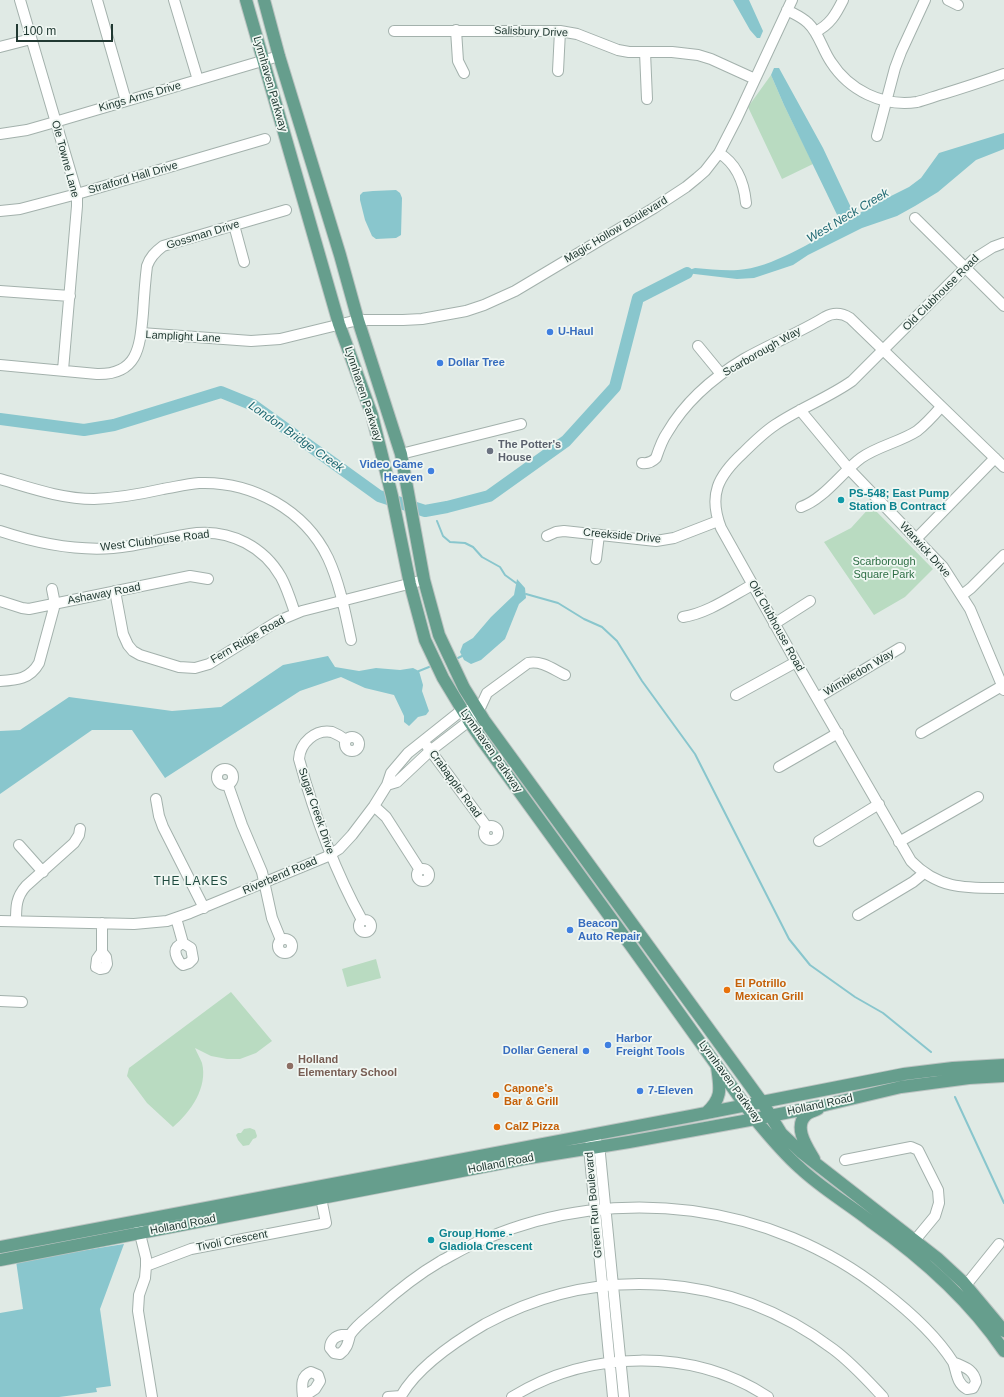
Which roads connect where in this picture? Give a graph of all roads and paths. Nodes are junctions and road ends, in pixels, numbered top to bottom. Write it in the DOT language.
graph roads {
  1 [pos="20,0"];
  2 [pos="97,0"];
  3 [pos="174,0"];
  4 [pos="246,0"];
  5 [pos="264,0"];
  6 [pos="792,0"];
  7 [pos="843,0"];
  8 [pos="925,0"];
  9 [pos="948,0"];
  10 [pos="958,5"];
  11 [pos="787,10"];
  12 [pos="456,30"];
  13 [pos="394,31"];
  14 [pos="560,31"];
  15 [pos="815,32"];
  16 [pos="31,39"];
  17 [pos="0,47"];
  18 [pos="645,52"];
  19 [pos="279,56"];
  20 [pos="263,60"];
  21 [pos="558,71"];
  22 [pos="464,73"];
  23 [pos="1004,74"];
  24 [pos="755,79"];
  25 [pos="198,80"];
  26 [pos="647,99"];
  27 [pos="886,100"];
  28 [pos="126,101"];
  29 [pos="55,122"];
  30 [pos="0,134"];
  31 [pos="877,136"];
  32 [pos="265,139"];
  33 [pos="719,153"];
  34 [pos="77,194"];
  35 [pos="746,203"];
  36 [pos="286,210"];
  37 [pos="0,211"];
  38 [pos="915,218"];
  39 [pos="234,225"];
  40 [pos="1004,243"];
  41 [pos="244,262"];
  42 [pos="965,268"];
  43 [pos="0,291"];
  44 [pos="70,296"];
  45 [pos="1004,306"];
  46 [pos="358,320"];
  47 [pos="339,324"];
  48 [pos="141,332"];
  49 [pos="698,346"];
  50 [pos="883,350"];
  51 [pos="0,365"];
  52 [pos="63,370"];
  53 [pos="721,374"];
  54 [pos="367,400"];
  55 [pos="941,407"];
  56 [pos="800,410"];
  57 [pos="521,424"];
  58 [pos="401,454"];
  59 [pos="995,458"];
  60 [pos="642,463"];
  61 [pos="1004,467"];
  62 [pos="849,469"];
  63 [pos="0,479"];
  64 [pos="801,507"];
  65 [pos="718,520"];
  66 [pos="0,531"];
  67 [pos="599,535"];
  68 [pos="547,536"];
  69 [pos="916,539"];
  70 [pos="1003,558"];
  71 [pos="596,559"];
  72 [pos="208,579"];
  73 [pos="424,580"];
  74 [pos="410,584"];
  75 [pos="752,585"];
  76 [pos="52,589"];
  77 [pos="115,591"];
  78 [pos="962,595"];
  79 [pos="342,600"];
  80 [pos="0,601"];
  81 [pos="810,601"];
  82 [pos="55,604"];
  83 [pos="295,613"];
  84 [pos="683,617"];
  85 [pos="774,624"];
  86 [pos="351,640"];
  87 [pos="900,648"];
  88 [pos="796,662"];
  89 [pos="565,675"];
  90 [pos="0,681"];
  91 [pos="1003,688"];
  92 [pos="736,695"];
  93 [pos="817,698"];
  94 [pos="462,710"];
  95 [pos="478,710"];
  96 [pos="469,721"];
  97 [pos="838,733"];
  98 [pos="921,733"];
  99 [pos="346,740"];
  100 [pos="423,741"];
  101 [pos="430,750"];
  102 [pos="779,767"];
  103 [pos="228,784"];
  104 [pos="387,785"];
  105 [pos="978,797"];
  106 [pos="156,799"];
  107 [pos="879,804"];
  108 [pos="374,806"];
  109 [pos="487,827"];
  110 [pos="80,829"];
  111 [pos="819,841"];
  112 [pos="899,842"];
  113 [pos="19,845"];
  114 [pos="331,854"];
  115 [pos="420,870"];
  116 [pos="43,872"];
  117 [pos="924,873"];
  118 [pos="264,883"];
  119 [pos="1004,888"];
  120 [pos="204,908"];
  121 [pos="858,915"];
  122 [pos="176,918"];
  123 [pos="362,920"];
  124 [pos="0,921"];
  125 [pos="16,921"];
  126 [pos="102,923"];
  127 [pos="281,940"];
  128 [pos="183,943"];
  129 [pos="102,952"];
  130 [pos="0,1001"];
  131 [pos="22,1002"];
  132 [pos="716,1064"];
  133 [pos="1004,1065"];
  134 [pos="1004,1076"];
  135 [pos="762,1102"];
  136 [pos="746,1105"];
  137 [pos="825,1105"];
  138 [pos="706,1113"];
  139 [pos="770,1116"];
  140 [pos="755,1119"];
  141 [pos="593,1134"];
  142 [pos="594,1148"];
  143 [pos="845,1160"];
  144 [pos="818,1165"];
  145 [pos="320,1198"];
  146 [pos="606,1208"];
  147 [pos="594,1210"];
  148 [pos="135,1221"];
  149 [pos="140,1233"];
  150 [pos="915,1240"];
  151 [pos="999,1244"];
  152 [pos="0,1247"];
  153 [pos="907,1250"];
  154 [pos="0,1260"];
  155 [pos="146,1266"];
  156 [pos="966,1285"];
  157 [pos="613,1286"];
  158 [pos="602,1287"];
  159 [pos="1004,1331"];
  160 [pos="350,1336"];
  161 [pos="1004,1351"];
  162 [pos="620,1361"];
  163 [pos="953,1362"];
  164 [pos="610,1363"];
  165 [pos="400,1396"];
  166 [pos="152,1397"];
  167 [pos="388,1397"];
  168 [pos="512,1397"];
  169 [pos="613,1397"];
  170 [pos="624,1397"];
  171 [pos="768,1397"];
  172 [pos="883,1397"];
  1 -- 16 [label="street, Ole Towne Lane"];
  2 -- 28 [label="street"];
  3 -- 25 [label="street"];
  4 -- 20 [label="main road, Lynnhaven Parkway"];
  5 -- 19 [label="main road, Lynnhaven Parkway"];
  6 -- 11 [label="street, Magic Hollow Boulevard"];
  7 -- 15 [label="street"];
  8 -- 27 [label="street"];
  9 -- 10 [label="street"];
  11 -- 15 [label="street"];
  11 -- 24 [label="street, Magic Hollow Boulevard"];
  12 -- 13 [label="street, Salisbury Drive"];
  12 -- 14 [label="street, Salisbury Drive"];
  12 -- 22 [label="street"];
  14 -- 18 [label="street, Salisbury Drive"];
  14 -- 21 [label="street"];
  15 -- 27 [label="street"];
  16 -- 17 [label="street"];
  16 -- 29 [label="street, Ole Towne Lane"];
  18 -- 24 [label="street, Salisbury Drive"];
  18 -- 26 [label="street"];
  19 -- 20 [label="street, Kings Arms Drive"];
  19 -- 46 [label="main road, Lynnhaven Parkway"];
  20 -- 25 [label="street, Kings Arms Drive"];
  20 -- 47 [label="main road, Lynnhaven Parkway"];
  23 -- 27 [label="street"];
  24 -- 33 [label="street, Magic Hollow Boulevard"];
  25 -- 28 [label="street, Kings Arms Drive"];
  27 -- 31 [label="street"];
  28 -- 29 [label="street, Kings Arms Drive"];
  29 -- 30 [label="street, Kings Arms Drive"];
  29 -- 34 [label="street, Ole Towne Lane"];
  32 -- 34 [label="street, Stratford Hall Drive"];
  33 -- 35 [label="street"];
  33 -- 46 [label="street, Magic Hollow Boulevard"];
  34 -- 37 [label="street, Stratford Hall Drive"];
  34 -- 44 [label="street, Ole Towne Lane"];
  36 -- 39 [label="street, Gossman Drive"];
  38 -- 42 [label="street"];
  39 -- 41 [label="street"];
  39 -- 48 [label="street, Gossman Drive"];
  40 -- 42 [label="street, Old Clubhouse Road"];
  42 -- 45 [label="street"];
  42 -- 50 [label="street, Old Clubhouse Road"];
  43 -- 44 [label="street"];
  44 -- 52 [label="street, Ole Towne Lane"];
  46 -- 47 [label="street, Magic Hollow Boulevard"];
  46 -- 58 [label="main road, Lynnhaven Parkway"];
  47 -- 48 [label="street, Lamplight Lane"];
  47 -- 54 [label="main road, Lynnhaven Parkway"];
  48 -- 52 [label="street, Lamplight Lane"];
  49 -- 53 [label="street"];
  50 -- 53 [label="street, Scarborough Way"];
  50 -- 55 [label="street"];
  50 -- 56 [label="street, Old Clubhouse Road"];
  51 -- 52 [label="street, Lamplight Lane"];
  53 -- 60 [label="street, Scarborough Way"];
  54 -- 58 [label="main road"];
  54 -- 74 [label="main road, Lynnhaven Parkway"];
  55 -- 59 [label="street"];
  55 -- 62 [label="street"];
  56 -- 62 [label="street, Warwick Drive"];
  56 -- 65 [label="street, Old Clubhouse Road"];
  57 -- 58 [label="street"];
  58 -- 73 [label="main road, Lynnhaven Parkway"];
  59 -- 61 [label="street"];
  59 -- 69 [label="street"];
  62 -- 64 [label="street"];
  62 -- 69 [label="street, Warwick Drive"];
  63 -- 79 [label="street"];
  65 -- 67 [label="street, Creekside Drive"];
  65 -- 75 [label="street, Old Clubhouse Road"];
  66 -- 83 [label="street, West Clubhouse Road"];
  67 -- 68 [label="street, Creekside Drive"];
  67 -- 71 [label="street"];
  69 -- 78 [label="street, Warwick Drive"];
  70 -- 78 [label="street"];
  72 -- 77 [label="street, Ashaway Road"];
  73 -- 74 [label="street, Fern Ridge Road"];
  73 -- 95 [label="main road, Lynnhaven Parkway"];
  74 -- 79 [label="street, Fern Ridge Road"];
  74 -- 94 [label="main road, Lynnhaven Parkway"];
  75 -- 84 [label="street"];
  75 -- 85 [label="street, Old Clubhouse Road"];
  76 -- 82 [label="street"];
  77 -- 82 [label="street, Ashaway Road"];
  77 -- 83 [label="street, Fern Ridge Road"];
  78 -- 91 [label="street, Warwick Drive"];
  79 -- 83 [label="street, Fern Ridge Road"];
  79 -- 86 [label="street"];
  80 -- 82 [label="street, Ashaway Road"];
  81 -- 85 [label="street"];
  82 -- 90 [label="street"];
  85 -- 88 [label="street, Old Clubhouse Road"];
  87 -- 93 [label="street, Wimbledon Way"];
  88 -- 92 [label="street"];
  88 -- 93 [label="street, Old Clubhouse Road"];
  89 -- 95 [label="street, Riverbend Road"];
  91 -- 98 [label="street"];
  93 -- 97 [label="street, Old Clubhouse Road"];
  94 -- 95 [label="street"];
  94 -- 96 [label="main road, Lynnhaven Parkway"];
  94 -- 100 [label="street, Riverbend Road"];
  95 -- 96 [label="street, Riverbend Road"];
  95 -- 135 [label="main road, Lynnhaven Parkway"];
  96 -- 101 [label="street, Riverbend Road"];
  96 -- 132 [label="main road, Lynnhaven Parkway"];
  97 -- 102 [label="street"];
  97 -- 107 [label="street, Old Clubhouse Road"];
  99 -- 114 [label="street, Sugar Creek Drive"];
  100 -- 101 [label="street, Crabapple Road"];
  100 -- 104 [label="street, Riverbend Road"];
  101 -- 104 [label="street, Riverbend Road"];
  101 -- 109 [label="street, Crabapple Road"];
  103 -- 118 [label="street"];
  104 -- 108 [label="street, Riverbend Road"];
  105 -- 112 [label="street"];
  106 -- 120 [label="street"];
  107 -- 111 [label="street"];
  107 -- 112 [label="street, Old Clubhouse Road"];
  108 -- 114 [label="street, Riverbend Road"];
  108 -- 115 [label="street"];
  110 -- 116 [label="street"];
  112 -- 117 [label="street, Old Clubhouse Road"];
  113 -- 116 [label="street"];
  114 -- 118 [label="street, Riverbend Road"];
  114 -- 123 [label="street, Sugar Creek Drive"];
  116 -- 125 [label="street"];
  117 -- 119 [label="street, Old Clubhouse Road"];
  117 -- 121 [label="street"];
  118 -- 120 [label="street, Riverbend Road"];
  118 -- 127 [label="street"];
  120 -- 122 [label="street, Riverbend Road"];
  122 -- 126 [label="street, Riverbend Road"];
  122 -- 128 [label="street"];
  124 -- 125 [label="street, Riverbend Road"];
  125 -- 126 [label="street, Riverbend Road"];
  126 -- 129 [label="street"];
  130 -- 131 [label="street"];
  132 -- 136 [label="main road, Lynnhaven Parkway"];
  132 -- 138 [label="main road"];
  133 -- 135 [label="main road, Holland Road"];
  134 -- 137 [label="main road, Holland Road"];
  135 -- 136 [label="main road, Holland Road"];
  135 -- 139 [label="main road, Lynnhaven Parkway"];
  136 -- 138 [label="main road, Holland Road"];
  136 -- 140 [label="main road, Lynnhaven Parkway"];
  137 -- 139 [label="main road, Holland Road"];
  137 -- 144 [label="main road"];
  138 -- 141 [label="main road, Holland Road"];
  139 -- 140 [label="main road, Holland Road"];
  139 -- 144 [label="main road, Lynnhaven Parkway"];
  140 -- 142 [label="main road, Holland Road"];
  140 -- 153 [label="main road, Lynnhaven Parkway"];
  141 -- 142 [label="street, Green Run Boulevard"];
  141 -- 148 [label="main road, Holland Road"];
  142 -- 145 [label="main road, Holland Road"];
  142 -- 146 [label="street, Green Run Boulevard"];
  142 -- 147 [label="street, Green Run Boulevard"];
  143 -- 150 [label="street"];
  144 -- 150 [label="main road, Lynnhaven Parkway"];
  145 -- 149 [label="main road, Holland Road"];
  145 -- 155 [label="street, Tivoli Crescent"];
  146 -- 147 [label="street"];
  146 -- 157 [label="street, Green Run Boulevard"];
  146 -- 163 [label="street"];
  147 -- 158 [label="street, Green Run Boulevard"];
  147 -- 160 [label="street"];
  148 -- 149 [label="street"];
  148 -- 152 [label="main road, Holland Road"];
  149 -- 154 [label="main road, Holland Road"];
  149 -- 155 [label="street"];
  150 -- 153 [label="street"];
  150 -- 156 [label="main road, Lynnhaven Parkway"];
  151 -- 156 [label="street"];
  153 -- 161 [label="main road, Lynnhaven Parkway"];
  155 -- 166 [label="street"];
  156 -- 159 [label="main road, Lynnhaven Parkway"];
  157 -- 158 [label="street"];
  157 -- 162 [label="street, Green Run Boulevard"];
  157 -- 172 [label="street"];
  158 -- 164 [label="street, Green Run Boulevard"];
  158 -- 165 [label="street"];
  162 -- 164 [label="street"];
  162 -- 170 [label="street, Green Run Boulevard"];
  162 -- 171 [label="street"];
  164 -- 168 [label="street"];
  164 -- 169 [label="street, Green Run Boulevard"];
  165 -- 167 [label="street"];
}
